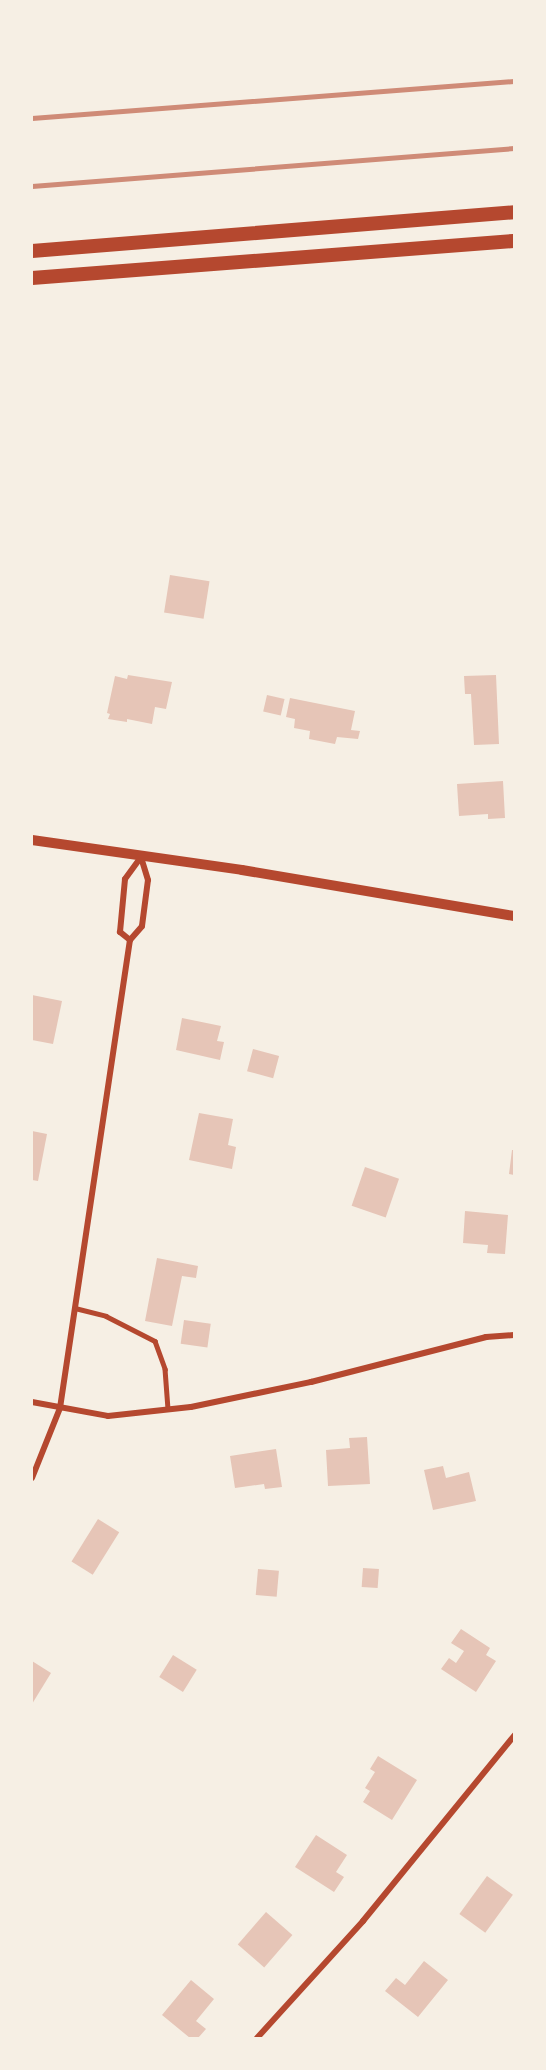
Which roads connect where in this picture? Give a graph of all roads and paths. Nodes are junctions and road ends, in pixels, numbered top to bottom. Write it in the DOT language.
graph roads {
  1 [pos="514,213"];
  2 [pos="514,241"];
  3 [pos="32,251"];
  4 [pos="32,278"];
  5 [pos="32,840"];
  6 [pos="141,857"];
  7 [pos="514,916"];
  8 [pos="130,940"];
  9 [pos="75,1308"];
  10 [pos="514,1335"];
  11 [pos="32,1402"];
  12 [pos="60,1408"];
  13 [pos="168,1409"];
  14 [pos="32,1478"];
  15 [pos="514,1736"];
  16 [pos="257,2038"];
  1 -- 3 [label="main road"];
  2 -- 4 [label="main road"];
  5 -- 6 [label="street"];
  6 -- 7 [label="street"];
  6 -- 8 [label="street"];
  6 -- 8 [label="street"];
  8 -- 9 [label="street"];
  9 -- 12 [label="street"];
  9 -- 13 [label="lane"];
  10 -- 13 [label="street"];
  11 -- 12 [label="street"];
  12 -- 13 [label="street"];
  12 -- 14 [label="street"];
  15 -- 16 [label="street"];
}
